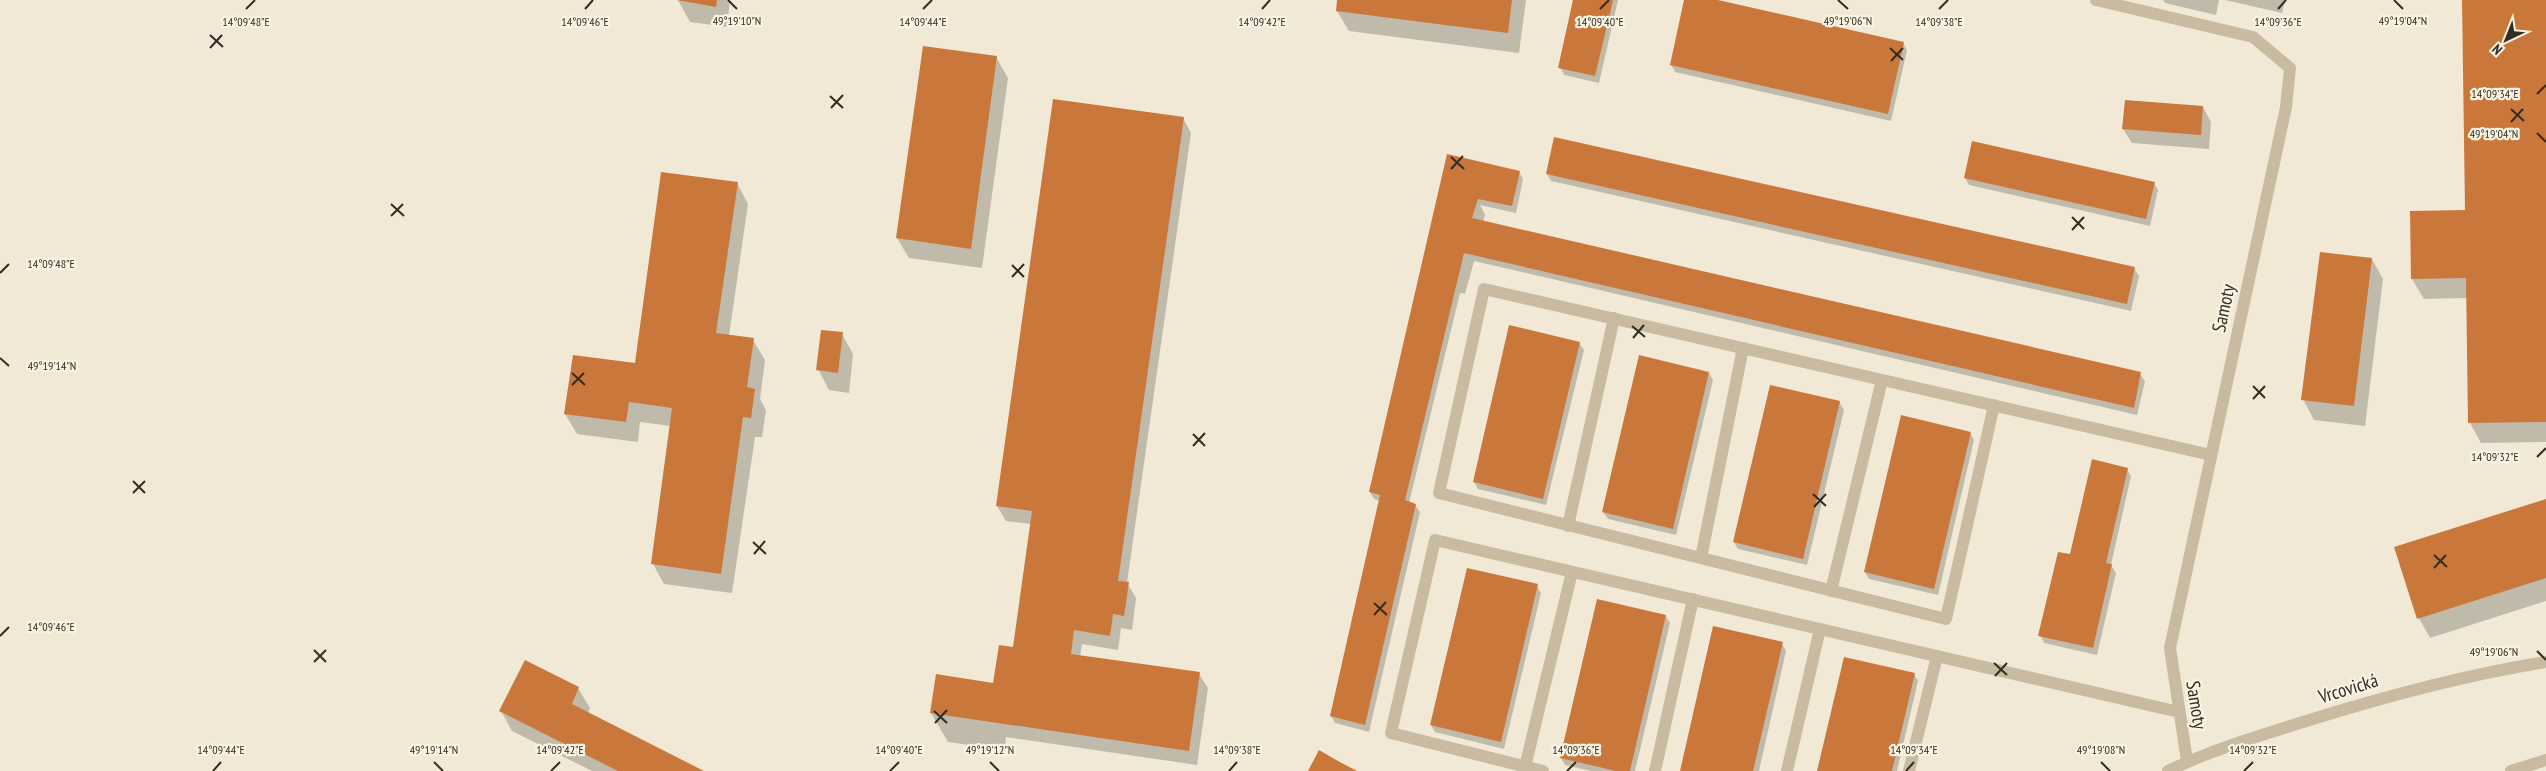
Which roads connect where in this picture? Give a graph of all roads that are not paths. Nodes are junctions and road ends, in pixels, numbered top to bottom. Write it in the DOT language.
graph roads {
  1 [pos="2096,0"];
  2 [pos="1614,318"];
  3 [pos="1743,348"];
  4 [pos="1882,380"];
  5 [pos="1994,405"];
  6 [pos="2211,455"];
  7 [pos="1568,526"];
  8 [pos="1701,558"];
  9 [pos="1572,572"];
  10 [pos="1831,591"];
  11 [pos="1693,599"];
  12 [pos="1820,629"];
  13 [pos="1937,656"];
  14 [pos="2546,662"];
  15 [pos="2179,712"];
  16 [pos="2546,760"];
  17 [pos="2188,762"];
  18 [pos="1525,767"];
  19 [pos="1543,771"];
  20 [pos="1655,771"];
  21 [pos="1787,771"];
  22 [pos="1909,771"];
  23 [pos="2168,771"];
  24 [pos="2510,771"];
  1 -- 6 [label="street, Samoty"];
  2 -- 3 [label="street"];
  2 -- 7 [label="street"];
  2 -- 7 [label="street"];
  3 -- 4 [label="street"];
  3 -- 8 [label="street"];
  4 -- 5 [label="street"];
  4 -- 10 [label="street"];
  5 -- 6 [label="street"];
  5 -- 10 [label="street"];
  6 -- 15 [label="street, Samoty"];
  7 -- 8 [label="street"];
  8 -- 10 [label="street"];
  9 -- 11 [label="street"];
  9 -- 18 [label="street"];
  9 -- 18 [label="street"];
  11 -- 12 [label="street"];
  11 -- 20 [label="street"];
  12 -- 13 [label="street"];
  12 -- 21 [label="street"];
  13 -- 15 [label="street"];
  13 -- 22 [label="street"];
  14 -- 17 [label="street, Vrcovická"];
  15 -- 17 [label="street, Samoty"];
  16 -- 24 [label="street"];
  17 -- 23 [label="street, Vrcovická"];
  18 -- 19 [label="street"];
}
